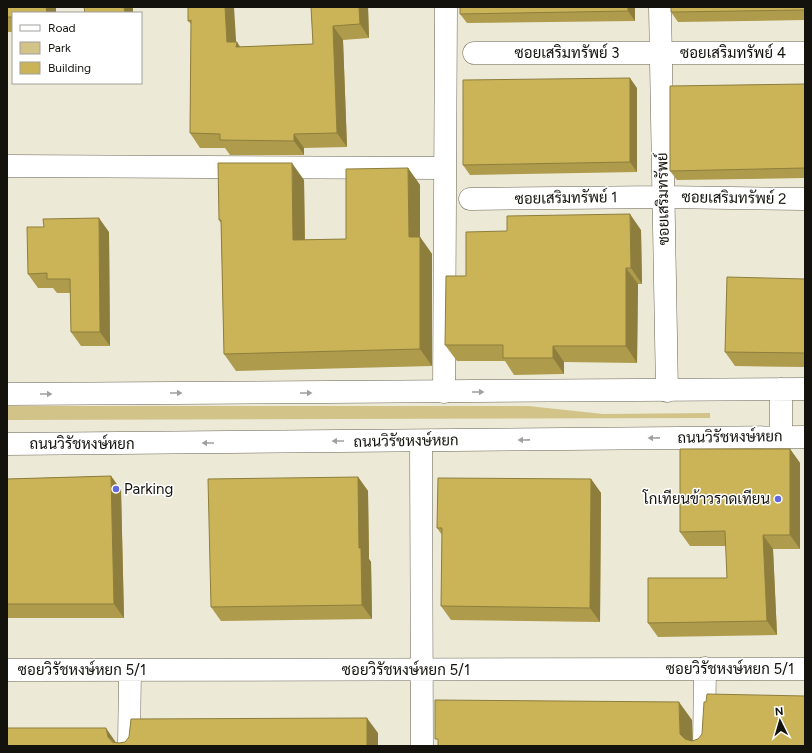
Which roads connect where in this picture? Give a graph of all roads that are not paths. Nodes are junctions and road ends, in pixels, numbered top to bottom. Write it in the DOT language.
graph roads {
  1 [pos="446,7"];
  2 [pos="660,7"];
  3 [pos="474,53"];
  4 [pos="805,53"];
  5 [pos="661,54"];
  6 [pos="7,166"];
  7 [pos="445,168"];
  8 [pos="663,197"];
  9 [pos="470,199"];
  10 [pos="805,199"];
  11 [pos="805,388"];
  12 [pos="781,389"];
  13 [pos="667,391"];
  14 [pos="444,392"];
  15 [pos="7,394"];
  16 [pos="781,437"];
  17 [pos="805,437"];
  18 [pos="421,441"];
  19 [pos="7,444"];
  20 [pos="705,668"];
  21 [pos="805,669"];
  22 [pos="7,670"];
  23 [pos="130,670"];
  24 [pos="423,670"];
  25 [pos="129,746"];
  26 [pos="422,746"];
  27 [pos="704,746"];
  1 -- 7 [label="street"];
  2 -- 5 [label="street, ซอยเสริมทรัพย์"];
  3 -- 5 [label="street, ซอยเสริมทรัพย์ 3"];
  4 -- 5 [label="street, ซอยเสริมทรัพย์ 4"];
  5 -- 8 [label="street, ซอยเสริมทรัพย์"];
  6 -- 7 [label="street"];
  7 -- 14 [label="street"];
  8 -- 9 [label="street, ซอยเสริมทรัพย์ 1"];
  8 -- 10 [label="street, ซอยเสริมทรัพย์ 2"];
  8 -- 13 [label="street, ซอยเสริมทรัพย์"];
  11 -- 12 [label="street"];
  12 -- 13 [label="street"];
  12 -- 16 [label="street"];
  14 -- 13 [label="street, one-way"];
  15 -- 14 [label="street, one-way"];
  16 -- 17 [label="street, ถนนวิรัชหงษ์หยก"];
  16 -- 18 [label="street, ถนนวิรัชหงษ์หยก, one-way"];
  18 -- 19 [label="street, ถนนวิรัชหงษ์หยก, one-way"];
  18 -- 24 [label="street"];
  20 -- 21 [label="street, ซอยวิรัชหงษ์หยก 5/1"];
  20 -- 24 [label="street, ซอยวิรัชหงษ์หยก 5/1"];
  20 -- 27 [label="street"];
  22 -- 23 [label="street, ซอยวิรัชหงษ์หยก 5/1"];
  23 -- 24 [label="street, ซอยวิรัชหงษ์หยก 5/1"];
  23 -- 25 [label="street"];
  24 -- 26 [label="street"];
}
